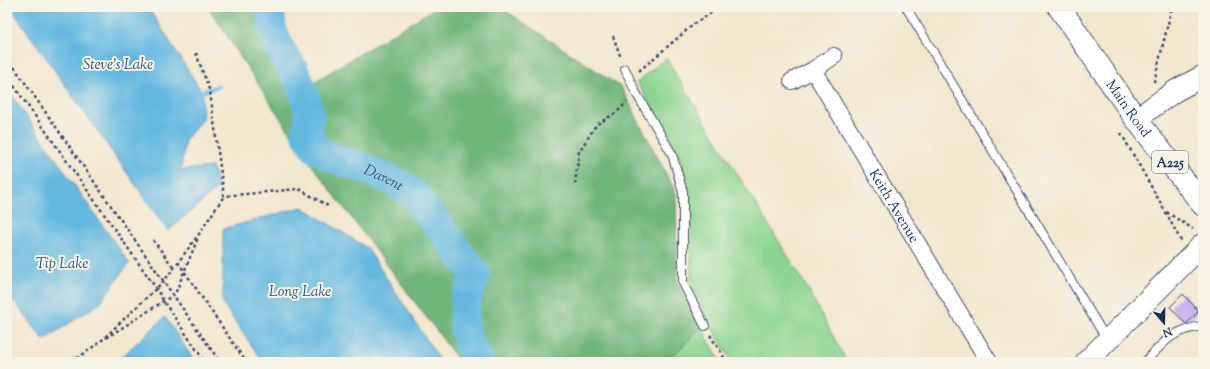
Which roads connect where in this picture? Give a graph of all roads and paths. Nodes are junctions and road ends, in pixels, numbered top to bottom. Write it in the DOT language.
graph roads {
  1 [pos="720,7"];
  2 [pos="906,7"];
  3 [pos="1059,7"];
  4 [pos="1172,7"];
  5 [pos="613,36"];
  6 [pos="196,53"];
  7 [pos="834,56"];
  8 [pos="7,57"];
  9 [pos="625,68"];
  10 [pos="813,70"];
  11 [pos="7,76"];
  12 [pos="1203,76"];
  13 [pos="630,79"];
  14 [pos="792,81"];
  15 [pos="1154,84"];
  16 [pos="636,93"];
  17 [pos="1136,119"];
  18 [pos="576,184"];
  19 [pos="224,196"];
  20 [pos="1203,205"];
  21 [pos="330,207"];
  22 [pos="199,234"];
  23 [pos="153,240"];
  24 [pos="1203,244"];
  25 [pos="178,262"];
  26 [pos="174,268"];
  27 [pos="184,271"];
  28 [pos="164,281"];
  29 [pos="156,288"];
  30 [pos="174,296"];
  31 [pos="164,302"];
  32 [pos="705,326"];
  33 [pos="1203,326"];
  34 [pos="1107,340"];
  35 [pos="100,342"];
  36 [pos="72,362"];
  37 [pos="205,362"];
  38 [pos="220,362"];
  39 [pos="246,362"];
  40 [pos="727,362"];
  41 [pos="989,362"];
  42 [pos="1086,362"];
  43 [pos="1145,362"];
  1 -- 13 [label="path"];
  2 -- 34 [label="lane"];
  3 -- 17 [label="main road, Main Road / A225"];
  4 -- 15 [label="path"];
  5 -- 9 [label="path"];
  6 -- 19 [label="path"];
  7 -- 10 [label="street"];
  8 -- 28 [label="path"];
  9 -- 13 [label="lane"];
  10 -- 14 [label="street"];
  10 -- 41 [label="street, Keith Avenue"];
  11 -- 29 [label="path"];
  12 -- 17 [label="street"];
  13 -- 16 [label="lane"];
  16 -- 18 [label="path"];
  16 -- 32 [label="lane"];
  17 -- 20 [label="main road, Main Road / A225"];
  19 -- 21 [label="path"];
  19 -- 22 [label="path"];
  22 -- 25 [label="path"];
  22 -- 27 [label="path"];
  23 -- 26 [label="path"];
  24 -- 34 [label="street"];
  25 -- 26 [label="path"];
  25 -- 27 [label="path"];
  26 -- 28 [label="path"];
  27 -- 30 [label="path"];
  27 -- 39 [label="path"];
  28 -- 29 [label="path"];
  28 -- 30 [label="path"];
  29 -- 31 [label="path"];
  29 -- 35 [label="path"];
  30 -- 31 [label="path"];
  30 -- 38 [label="path"];
  31 -- 35 [label="path"];
  31 -- 37 [label="path"];
  32 -- 40 [label="path"];
  33 -- 43 [label="lane"];
  34 -- 42 [label="street"];
  35 -- 36 [label="path"];
}
